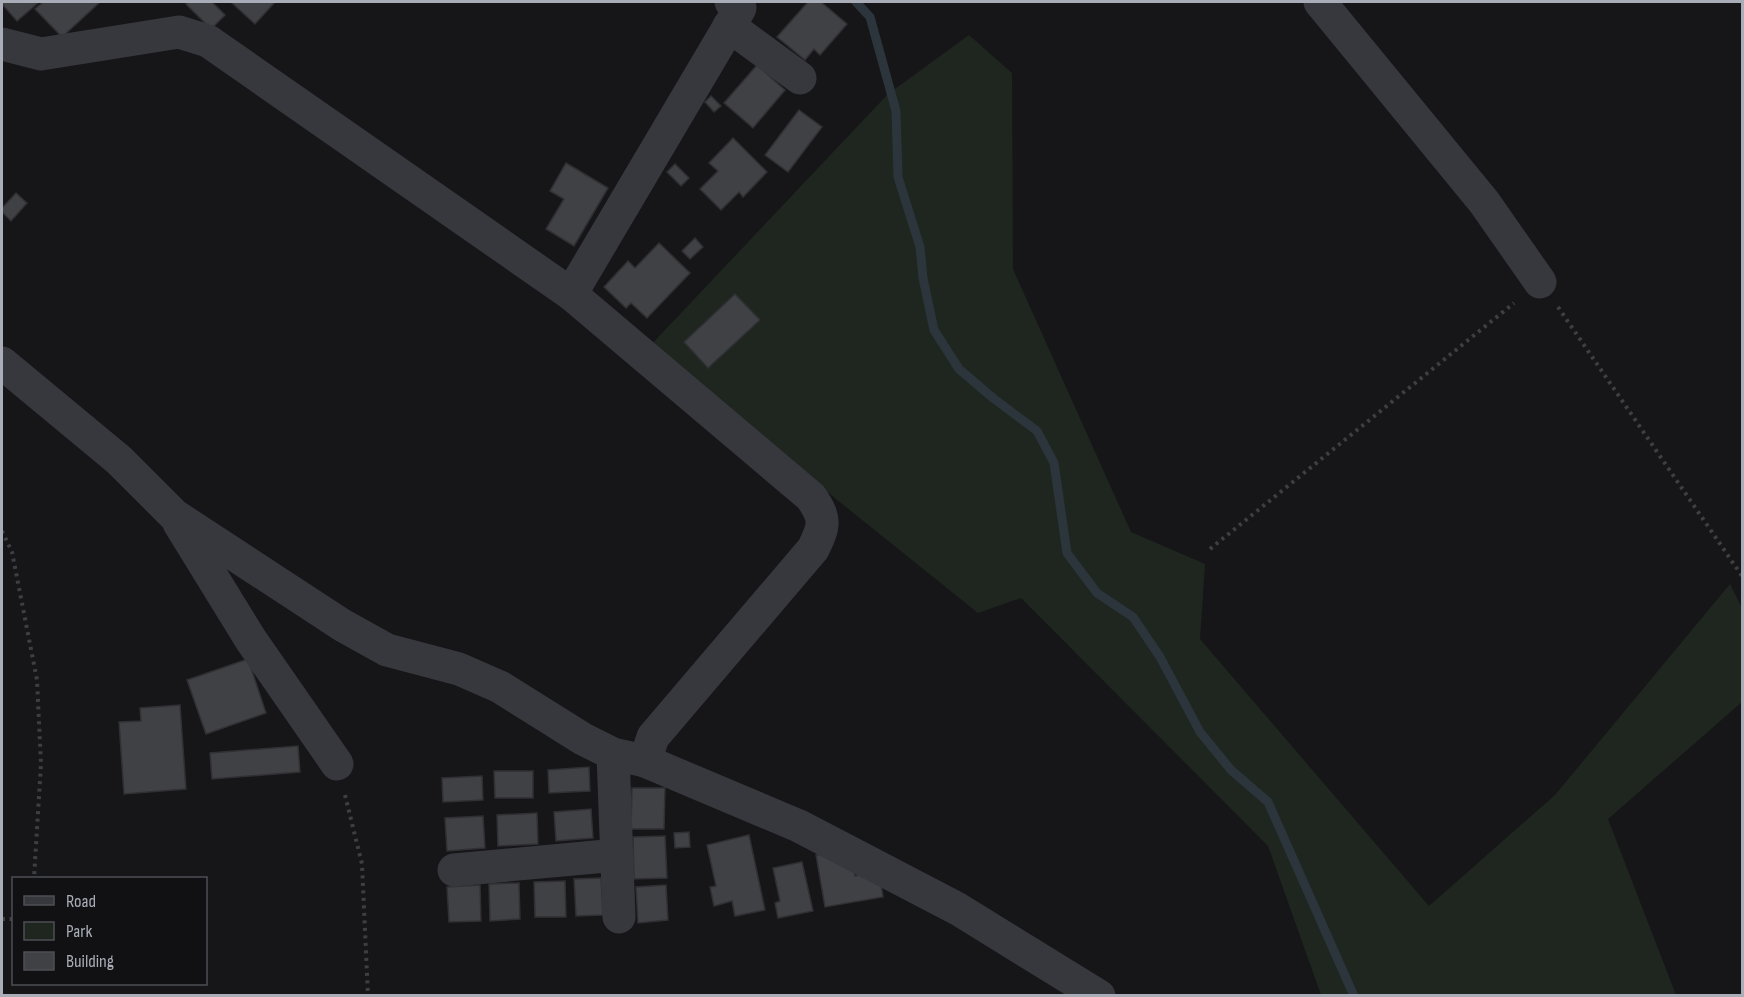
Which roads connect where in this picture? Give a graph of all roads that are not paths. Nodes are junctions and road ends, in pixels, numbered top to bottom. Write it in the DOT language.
graph roads {
  1 [pos="1320,2"];
  2 [pos="730,14"];
  3 [pos="2,44"];
  4 [pos="800,78"];
  5 [pos="1540,282"];
  6 [pos="571,294"];
  7 [pos="2,363"];
  8 [pos="174,515"];
  9 [pos="613,754"];
  10 [pos="645,761"];
  11 [pos="337,764"];
  12 [pos="617,855"];
  13 [pos="454,870"];
  14 [pos="619,917"];
  15 [pos="1099,996"];
  1 -- 5 [label="street"];
  2 -- 4 [label="street"];
  2 -- 6 [label="street"];
  3 -- 6 [label="street"];
  6 -- 10 [label="street"];
  7 -- 8 [label="street"];
  8 -- 9 [label="street"];
  8 -- 11 [label="street"];
  9 -- 10 [label="street"];
  9 -- 12 [label="street"];
  10 -- 15 [label="street"];
  12 -- 13 [label="street"];
  12 -- 14 [label="street"];
}
